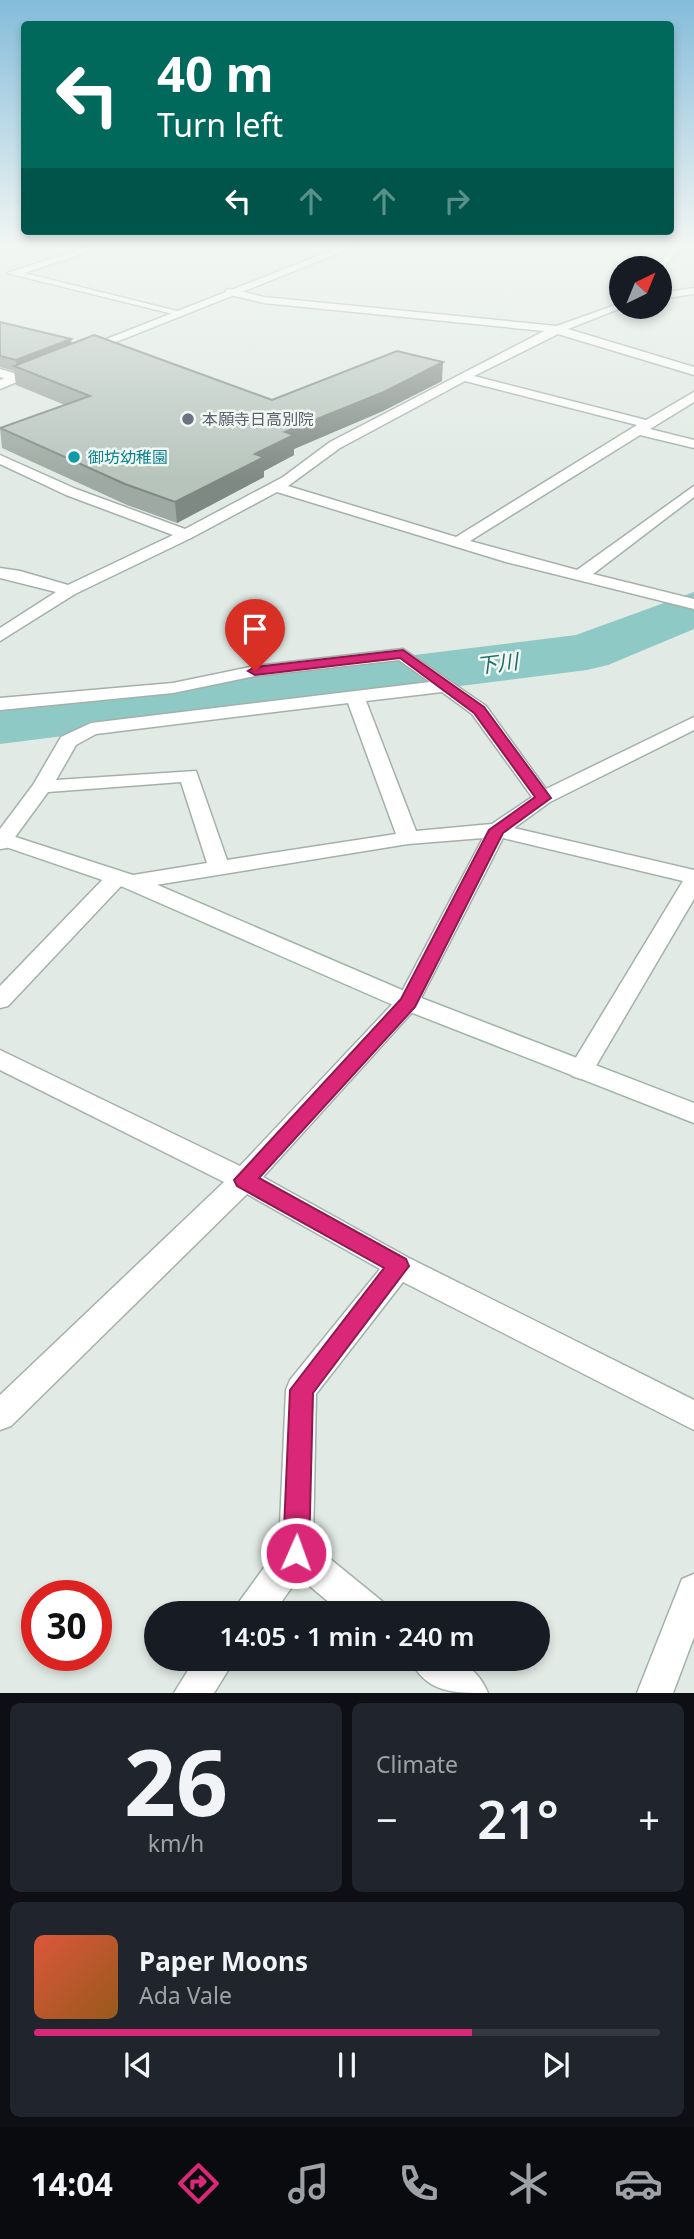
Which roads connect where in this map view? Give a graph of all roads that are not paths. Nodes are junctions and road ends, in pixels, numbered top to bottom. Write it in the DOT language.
graph roads {
  1 [pos="154,323"];
  2 [pos="495,323"];
  3 [pos="572,323"];
  4 [pos="555,329"];
  5 [pos="74,354"];
  6 [pos="51,364"];
  7 [pos="694,371"];
  8 [pos="0,373"];
  9 [pos="17,377"];
  10 [pos="463,377"];
  11 [pos="0,385"];
  12 [pos="694,396"];
  13 [pos="646,428"];
  14 [pos="694,444"];
  15 [pos="0,459"];
  16 [pos="274,486"];
  17 [pos="694,490"];
  18 [pos="186,535"];
  19 [pos="458,542"];
  20 [pos="0,573"];
  21 [pos="580,576"];
  22 [pos="69,591"];
  23 [pos="684,598"];
  24 [pos="0,636"];
  25 [pos="441,683"];
  26 [pos="355,697"];
  27 [pos="0,704"];
  28 [pos="694,723"];
  29 [pos="41,787"];
  30 [pos="543,798"];
  31 [pos="497,830"];
  32 [pos="408,838"];
  33 [pos="1,840"];
  34 [pos="219,867"];
  35 [pos="694,879"];
  36 [pos="124,880"];
  37 [pos="0,1000"];
  38 [pos="408,1002"];
  39 [pos="0,1059"];
  40 [pos="581,1070"];
  41 [pos="694,1113"];
  42 [pos="244,1180"];
  43 [pos="398,1266"];
  44 [pos="0,1416"];
  45 [pos="694,1416"];
  46 [pos="296,1553"];
  47 [pos="694,1591"];
  48 [pos="261,1601"];
  49 [pos="355,1601"];
  50 [pos="208,1671"];
  51 [pos="443,1671"];
  52 [pos="192,1693"];
  53 [pos="470,1693"];
  54 [pos="655,1693"];
  1 -- 5 [label="street"];
  2 -- 4 [label="street"];
  3 -- 4 [label="street"];
  4 -- 7 [label="street"];
  4 -- 10 [label="street"];
  6 -- 9 [label="street"];
  8 -- 9 [label="street"];
  9 -- 11 [label="street"];
  10 -- 13 [label="street"];
  10 -- 16 [label="street"];
  12 -- 13 [label="street"];
  13 -- 14 [label="street"];
  13 -- 19 [label="street"];
  15 -- 18 [label="street"];
  16 -- 18 [label="street"];
  16 -- 19 [label="street"];
  17 -- 21 [label="street"];
  18 -- 22 [label="street"];
  19 -- 21 [label="street"];
  20 -- 22 [label="street"];
  21 -- 23 [label="street"];
  22 -- 24 [label="street"];
  25 -- 26 [label="street"];
  25 -- 27 [label="street"];
  25 -- 30 [label="street"];
  26 -- 29 [label="street"];
  26 -- 32 [label="street"];
  28 -- 30 [label="street"];
  29 -- 33 [label="street"];
  29 -- 34 [label="street"];
  30 -- 31 [label="street"];
  31 -- 32 [label="street"];
  31 -- 35 [label="street"];
  31 -- 38 [label="street"];
  32 -- 34 [label="street"];
  33 -- 36 [label="street"];
  34 -- 36 [label="street"];
  35 -- 40 [label="street"];
  36 -- 37 [label="street"];
  36 -- 38 [label="street"];
  38 -- 40 [label="street"];
  38 -- 42 [label="street"];
  39 -- 42 [label="street"];
  40 -- 41 [label="street"];
  42 -- 43 [label="street"];
  42 -- 44 [label="street"];
  43 -- 45 [label="street"];
  43 -- 46 [label="street"];
  46 -- 48 [label="street"];
  46 -- 49 [label="street"];
  47 -- 54 [label="street"];
  50 -- 52 [label="street"];
  51 -- 53 [label="street"];
}
